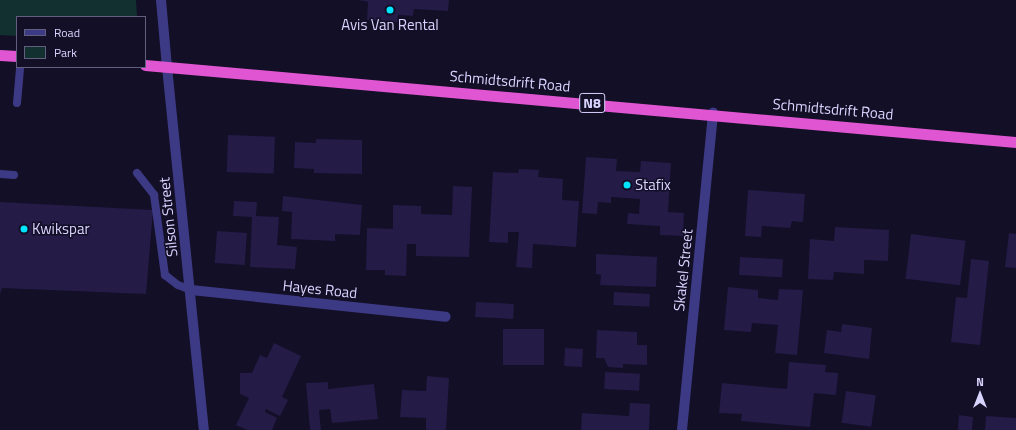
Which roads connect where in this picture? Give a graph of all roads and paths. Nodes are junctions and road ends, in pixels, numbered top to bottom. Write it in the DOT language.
graph roads {
  1 [pos="161,0"];
  2 [pos="0,55"];
  3 [pos="16,56"];
  4 [pos="146,65"];
  5 [pos="167,66"];
  6 [pos="20,68"];
  7 [pos="17,103"];
  8 [pos="713,113"];
  9 [pos="1016,142"];
  10 [pos="138,173"];
  11 [pos="0,174"];
  12 [pos="14,174"];
  13 [pos="191,290"];
  14 [pos="446,317"];
  15 [pos="204,430"];
  16 [pos="682,430"];
  1 -- 5 [label="street, Silson Street"];
  2 -- 3 [label="highway"];
  4 -- 5 [label="highway, Schmidtsdrift Road / N8"];
  5 -- 8 [label="highway, Schmidtsdrift Road / N8"];
  5 -- 13 [label="street, Silson Street"];
  6 -- 7 [label="lane"];
  8 -- 9 [label="highway, Schmidtsdrift Road / N8"];
  8 -- 16 [label="street, Skakel Street"];
  10 -- 13 [label="lane"];
  11 -- 12 [label="lane"];
  13 -- 14 [label="street, Hayes Road"];
  13 -- 15 [label="street, Silson Street"];
}
